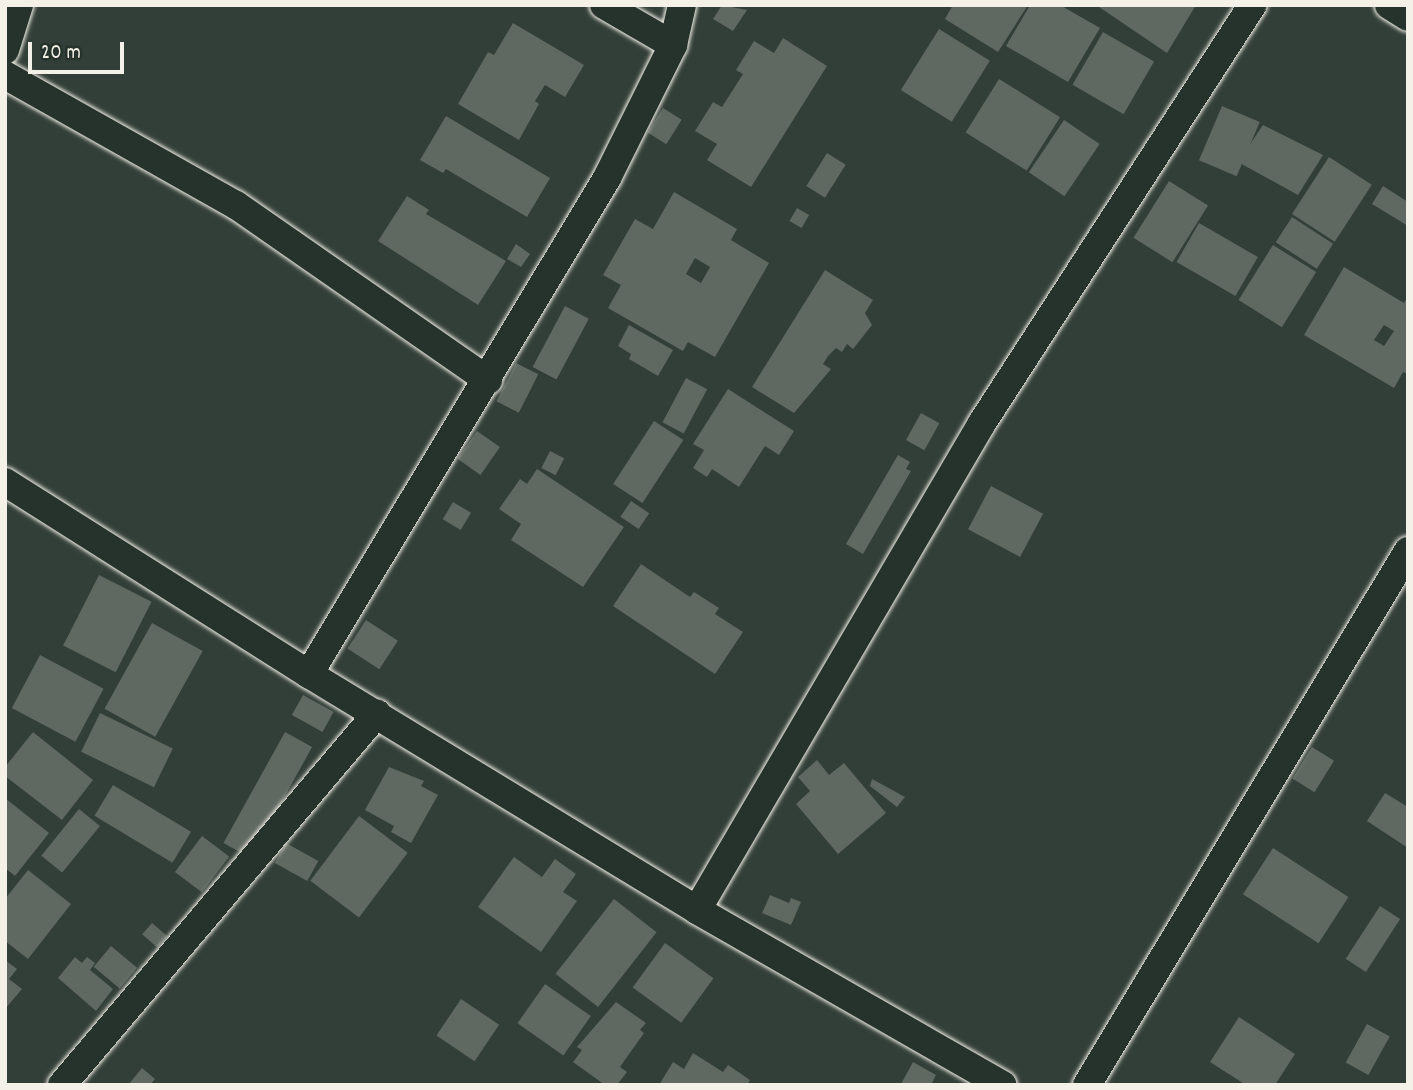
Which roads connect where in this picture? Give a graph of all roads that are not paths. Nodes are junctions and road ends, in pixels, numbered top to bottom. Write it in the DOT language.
graph roads {
  1 [pos="19,5"];
  2 [pos="604,5"];
  3 [pos="682,5"];
  4 [pos="1252,5"];
  5 [pos="1389,5"];
  6 [pos="1408,17"];
  7 [pos="673,45"];
  8 [pos="5,50"];
  9 [pos="5,75"];
  10 [pos="488,380"];
  11 [pos="5,482"];
  12 [pos="1408,551"];
  13 [pos="309,674"];
  14 [pos="377,713"];
  15 [pos="697,910"];
  16 [pos="62,1085"];
  17 [pos="1002,1085"];
  18 [pos="1087,1085"];
  1 -- 8 [label="street"];
  2 -- 7 [label="street"];
  3 -- 7 [label="street"];
  4 -- 15 [label="street"];
  5 -- 6 [label="street"];
  7 -- 10 [label="street"];
  9 -- 10 [label="street"];
  10 -- 13 [label="street"];
  11 -- 13 [label="street"];
  12 -- 18 [label="street"];
  13 -- 14 [label="street"];
  14 -- 15 [label="street"];
  14 -- 16 [label="street"];
  15 -- 17 [label="street"];
}
